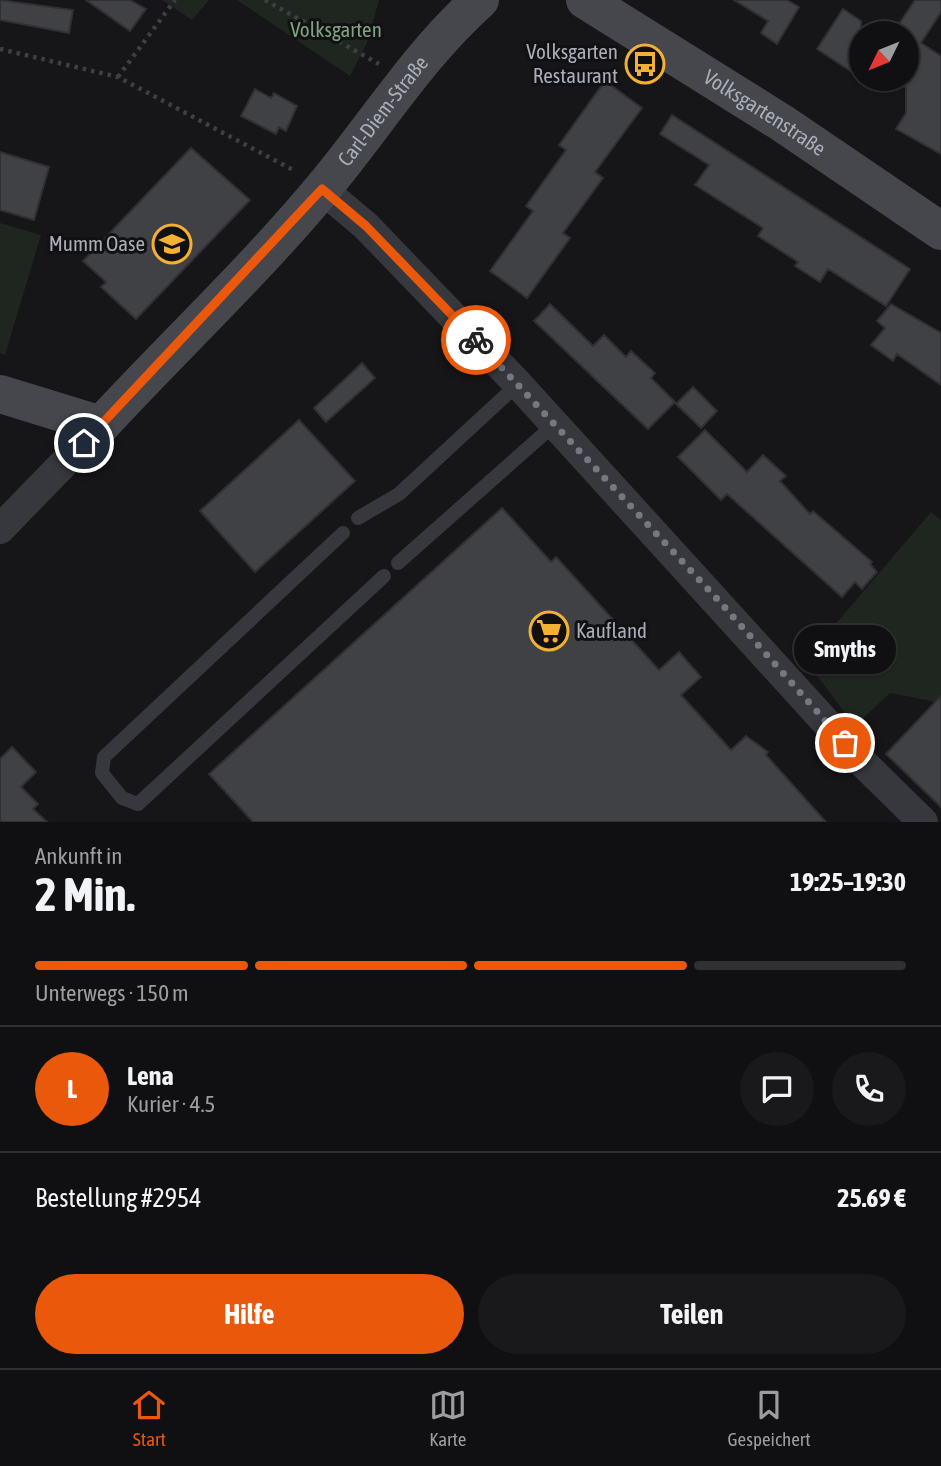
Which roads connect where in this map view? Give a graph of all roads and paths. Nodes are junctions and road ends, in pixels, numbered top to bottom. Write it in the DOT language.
graph roads {
  1 [pos="175,0"];
  2 [pos="265,0"];
  3 [pos="480,0"];
  4 [pos="585,0"];
  5 [pos="0,49"];
  6 [pos="118,77"];
  7 [pos="407,81"];
  8 [pos="322,189"];
  9 [pos="941,231"];
  10 [pos="519,384"];
  11 [pos="0,394"];
  12 [pos="555,424"];
  13 [pos="101,425"];
  14 [pos="358,518"];
  15 [pos="0,529"];
  16 [pos="343,533"];
  17 [pos="398,563"];
  18 [pos="384,576"];
  19 [pos="923,822"];
  1 -- 6 [label="path"];
  2 -- 7 [label="path"];
  3 -- 7 [label="street, Carl-Diem-Straße"];
  4 -- 9 [label="street, Volksgartenstraße"];
  5 -- 6 [label="path"];
  6 -- 8 [label="path"];
  7 -- 8 [label="street, Carl-Diem-Straße"];
  8 -- 10 [label="street"];
  8 -- 13 [label="street, Carl-Diem-Straße"];
  10 -- 12 [label="street"];
  10 -- 14 [label="lane"];
  11 -- 13 [label="street"];
  12 -- 17 [label="lane"];
  12 -- 19 [label="street"];
  13 -- 15 [label="street, Carl-Diem-Straße"];
  16 -- 18 [label="lane"];
}
